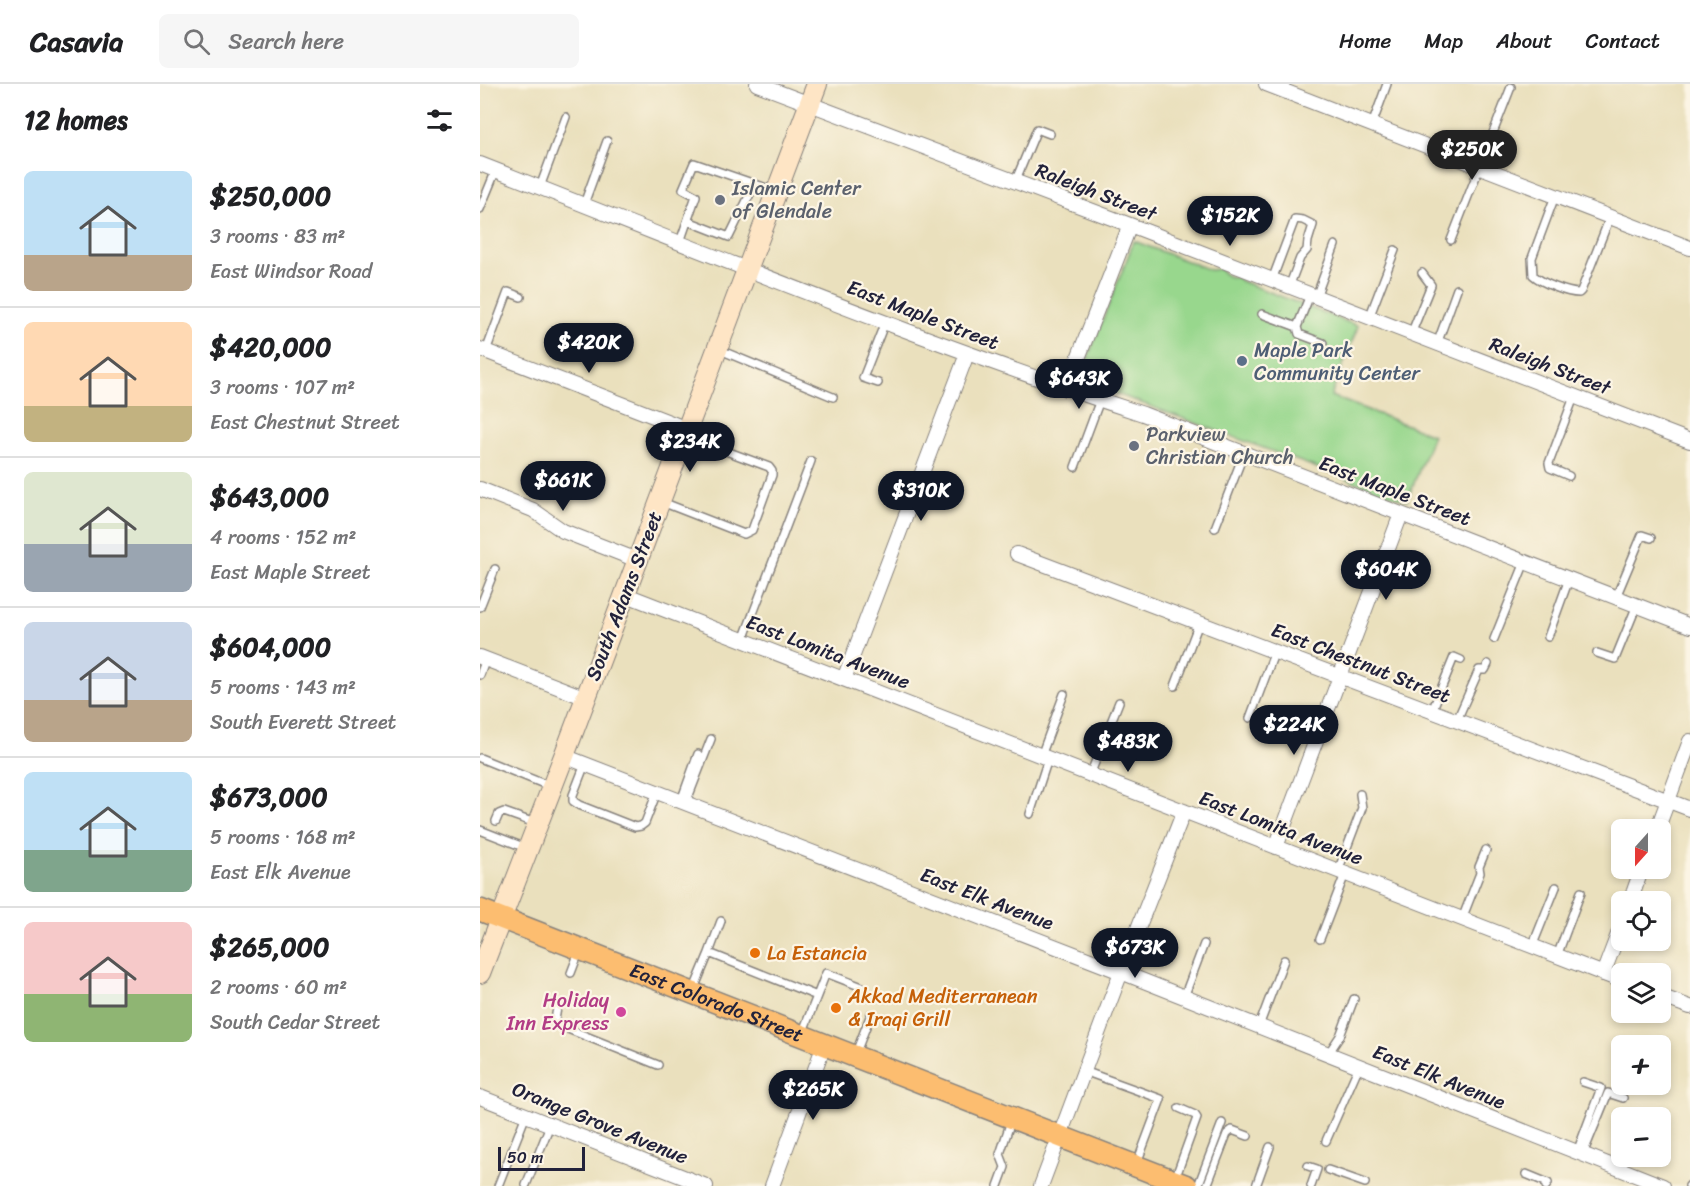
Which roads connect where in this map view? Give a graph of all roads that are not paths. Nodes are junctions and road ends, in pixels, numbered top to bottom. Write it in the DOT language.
graph roads {
  1 [pos="757,84"];
  2 [pos="816,84"];
  3 [pos="1266,84"];
  4 [pos="1387,84"];
  5 [pos="1511,87"];
  6 [pos="809,104"];
  7 [pos="566,117"];
  8 [pos="1372,125"];
  9 [pos="1050,134"];
  10 [pos="607,141"];
  11 [pos="480,164"];
  12 [pos="1479,166"];
  13 [pos="496,170"];
  14 [pos="1015,182"];
  15 [pos="755,184"];
  16 [pos="540,187"];
  17 [pos="777,191"];
  18 [pos="1555,196"];
  19 [pos="584,204"];
  20 [pos="480,209"];
  21 [pos="1610,217"];
  22 [pos="687,221"];
  23 [pos="1130,225"];
  24 [pos="1450,240"];
  25 [pos="680,242"];
  26 [pos="1335,245"];
  27 [pos="1690,248"];
  28 [pos="1395,250"];
  29 [pos="748,268"];
  30 [pos="1422,273"];
  31 [pos="1272,280"];
  32 [pos="1289,287"];
  33 [pos="1457,289"];
  34 [pos="1313,296"];
  35 [pos="521,297"];
  36 [pos="1262,314"];
  37 [pos="1370,318"];
  38 [pos="885,322"];
  39 [pos="1297,327"];
  40 [pos="1411,334"];
  41 [pos="1323,343"];
  42 [pos="1437,344"];
  43 [pos="717,349"];
  44 [pos="483,350"];
  45 [pos="967,354"];
  46 [pos="878,383"];
  47 [pos="1066,389"];
  48 [pos="833,397"];
  49 [pos="1574,397"];
  50 [pos="1100,400"];
  51 [pos="686,432"];
  52 [pos="1690,441"];
  53 [pos="1244,453"];
  54 [pos="811,461"];
  55 [pos="1075,466"];
  56 [pos="1569,476"];
  57 [pos="480,489"];
  58 [pos="660,501"];
  59 [pos="1401,514"];
  60 [pos="1215,528"];
  61 [pos="1651,538"];
  62 [pos="1017,554"];
  63 [pos="637,560"];
  64 [pos="1525,562"];
  65 [pos="495,569"];
  66 [pos="1569,579"];
  67 [pos="624,594"];
  68 [pos="1616,597"];
  69 [pos="1637,605"];
  70 [pos="480,607"];
  71 [pos="1199,622"];
  72 [pos="1690,626"];
  73 [pos="1548,637"];
  74 [pos="1494,639"];
  75 [pos="743,640"];
  76 [pos="1275,651"];
  77 [pos="1598,653"];
  78 [pos="483,658"];
  79 [pos="1461,660"];
  80 [pos="1488,664"];
  81 [pos="480,675"];
  82 [pos="1341,676"];
  83 [pos="844,679"];
  84 [pos="1174,686"];
  85 [pos="1063,693"];
  86 [pos="586,698"];
  87 [pos="1119,702"];
  88 [pos="1432,711"];
  89 [pos="1250,718"];
  90 [pos="1457,720"];
  91 [pos="711,739"];
  92 [pos="1690,743"];
  93 [pos="698,754"];
  94 [pos="564,756"];
  95 [pos="1042,756"];
  96 [pos="480,758"];
  97 [pos="585,764"];
  98 [pos="1090,775"];
  99 [pos="552,787"];
  100 [pos="657,792"];
  101 [pos="1360,794"];
  102 [pos="1668,801"];
  103 [pos="683,802"];
  104 [pos="1690,808"];
  105 [pos="1184,812"];
  106 [pos="1030,814"];
  107 [pos="1661,819"];
  108 [pos="496,820"];
  109 [pos="538,824"];
  110 [pos="480,830"];
  111 [pos="1276,847"];
  112 [pos="528,849"];
  113 [pos="1486,850"];
  114 [pos="1342,873"];
  115 [pos="1556,887"];
  116 [pos="1581,892"];
  117 [pos="480,910"];
  118 [pos="501,918"];
  119 [pos="1462,919"];
  120 [pos="722,921"];
  121 [pos="1320,939"];
  122 [pos="1204,944"];
  123 [pos="1532,947"];
  124 [pos="580,950"];
  125 [pos="1612,951"];
  126 [pos="709,953"];
  127 [pos="1557,956"];
  128 [pos="1284,960"];
  129 [pos="481,965"];
  130 [pos="1121,972"];
  131 [pos="571,973"];
  132 [pos="1603,974"];
  133 [pos="1611,977"];
  134 [pos="862,987"];
  135 [pos="692,993"];
  136 [pos="817,996"];
  137 [pos="1184,997"];
  138 [pos="1354,999"];
  139 [pos="1671,1000"];
  140 [pos="1690,1007"];
  141 [pos="557,1008"];
  142 [pos="871,1014"];
  143 [pos="1259,1026"];
  144 [pos="801,1036"];
  145 [pos="824,1045"];
  146 [pos="1328,1053"];
  147 [pos="854,1057"];
  148 [pos="658,1065"];
  149 [pos="1359,1066"];
  150 [pos="1084,1071"];
  151 [pos="1583,1082"];
  152 [pos="480,1097"];
  153 [pos="1623,1098"];
  154 [pos="1179,1108"];
  155 [pos="526,1115"];
  156 [pos="1012,1119"];
  157 [pos="1222,1123"];
  158 [pos="549,1125"];
  159 [pos="1248,1136"];
  160 [pos="1059,1137"];
  161 [pos="1326,1141"];
  162 [pos="1270,1147"];
  163 [pos="1580,1153"];
  164 [pos="1136,1166"];
  165 [pos="1308,1166"];
  166 [pos="1328,1170"];
  167 [pos="1526,1174"];
  168 [pos="1350,1183"];
  169 [pos="1365,1183"];
  170 [pos="1180,1184"];
  171 [pos="526,1185"];
  172 [pos="498,1186"];
  173 [pos="706,1186"];
  174 [pos="772,1186"];
  175 [pos="998,1186"];
  176 [pos="1041,1186"];
  177 [pos="1198,1186"];
  178 [pos="1207,1186"];
  179 [pos="1256,1186"];
  180 [pos="1311,1186"];
  181 [pos="1546,1186"];
  182 [pos="1663,1186"];
  1 -- 6 [label="street, Raleigh Street"];
  2 -- 6 [label="street, South Adams Street"];
  3 -- 8 [label="street"];
  4 -- 8 [label="lane"];
  5 -- 12 [label="lane"];
  6 -- 14 [label="street, Raleigh Street"];
  6 -- 17 [label="street, South Adams Street"];
  7 -- 16 [label="lane"];
  8 -- 12 [label="street"];
  9 -- 14 [label="lane"];
  10 -- 19 [label="lane"];
  11 -- 13 [label="street, East Maple Street"];
  12 -- 18 [label="street"];
  12 -- 24 [label="lane"];
  13 -- 16 [label="street, East Maple Street"];
  13 -- 20 [label="lane"];
  14 -- 23 [label="street, Raleigh Street"];
  15 -- 17 [label="lane"];
  15 -- 22 [label="lane"];
  15 -- 22 [label="lane"];
  16 -- 19 [label="street, East Maple Street"];
  17 -- 29 [label="street, South Adams Street"];
  18 -- 21 [label="street"];
  18 -- 21 [label="lane"];
  19 -- 25 [label="street, East Maple Street"];
  21 -- 27 [label="street"];
  22 -- 25 [label="lane"];
  23 -- 31 [label="street, Raleigh Street"];
  23 -- 47 [label="street"];
  25 -- 29 [label="street, East Maple Street"];
  26 -- 34 [label="lane"];
  28 -- 37 [label="lane"];
  29 -- 38 [label="street, East Maple Street"];
  29 -- 43 [label="street, South Adams Street"];
  30 -- 40 [label="lane"];
  31 -- 32 [label="street, Raleigh Street"];
  31 -- 32 [label="lane"];
  32 -- 34 [label="street, Raleigh Street"];
  33 -- 42 [label="lane"];
  34 -- 37 [label="street, Raleigh Street"];
  34 -- 39 [label="lane"];
  35 -- 44 [label="lane"];
  36 -- 39 [label="lane"];
  37 -- 40 [label="street, Raleigh Street"];
  38 -- 45 [label="street, East Maple Street"];
  38 -- 46 [label="lane"];
  39 -- 41 [label="lane"];
  40 -- 42 [label="street, Raleigh Street"];
  42 -- 49 [label="street, Raleigh Street"];
  43 -- 48 [label="lane"];
  43 -- 51 [label="street, South Adams Street"];
  44 -- 51 [label="street"];
  45 -- 47 [label="street, East Maple Street"];
  45 -- 83 [label="street"];
  47 -- 50 [label="street, East Maple Street"];
  49 -- 52 [label="street, Raleigh Street"];
  49 -- 56 [label="lane"];
  50 -- 53 [label="street, East Maple Street"];
  50 -- 55 [label="lane"];
  51 -- 58 [label="street, South Adams Street"];
  51 -- 58 [label="lane"];
  53 -- 59 [label="street, East Maple Street"];
  53 -- 60 [label="lane"];
  54 -- 75 [label="lane"];
  57 -- 63 [label="street"];
  58 -- 63 [label="street, South Adams Street"];
  59 -- 64 [label="street, East Maple Street"];
  59 -- 82 [label="street"];
  61 -- 68 [label="lane"];
  62 -- 71 [label="street, East Chestnut Street"];
  63 -- 67 [label="street, South Adams Street"];
  64 -- 66 [label="street, East Maple Street"];
  64 -- 74 [label="lane"];
  65 -- 70 [label="lane"];
  66 -- 68 [label="street, East Maple Street"];
  66 -- 73 [label="lane"];
  67 -- 75 [label="street, East Lomita Avenue"];
  67 -- 86 [label="street, South Adams Street"];
  68 -- 69 [label="street, East Maple Street"];
  69 -- 72 [label="street, East Maple Street"];
  69 -- 77 [label="lane"];
  71 -- 76 [label="street, East Chestnut Street"];
  71 -- 84 [label="lane"];
  75 -- 83 [label="street, East Lomita Avenue"];
  76 -- 82 [label="street, East Chestnut Street"];
  76 -- 89 [label="lane"];
  78 -- 81 [label="lane"];
  78 -- 86 [label="street"];
  79 -- 88 [label="lane"];
  80 -- 90 [label="lane"];
  82 -- 88 [label="street, East Chestnut Street"];
  82 -- 111 [label="street"];
  83 -- 95 [label="street, East Lomita Avenue"];
  85 -- 95 [label="lane"];
  86 -- 94 [label="street, South Adams Street"];
  87 -- 98 [label="lane"];
  88 -- 90 [label="street, East Chestnut Street"];
  90 -- 102 [label="street, East Chestnut Street"];
  91 -- 103 [label="lane"];
  92 -- 102 [label="street"];
  93 -- 103 [label="lane"];
  94 -- 97 [label="street, East Elk Avenue"];
  94 -- 99 [label="street, South Adams Street"];
  95 -- 98 [label="street, East Lomita Avenue"];
  95 -- 106 [label="lane"];
  96 -- 99 [label="lane"];
  97 -- 100 [label="street, East Elk Avenue"];
  97 -- 100 [label="lane"];
  98 -- 105 [label="street, East Lomita Avenue"];
  99 -- 109 [label="street, South Adams Street"];
  100 -- 103 [label="street, East Elk Avenue"];
  101 -- 114 [label="lane"];
  102 -- 104 [label="street, East Chestnut Street"];
  102 -- 107 [label="street"];
  103 -- 130 [label="street, East Elk Avenue"];
  105 -- 111 [label="street, East Lomita Avenue"];
  105 -- 130 [label="street"];
  108 -- 109 [label="lane"];
  109 -- 112 [label="street, South Adams Street"];
  110 -- 112 [label="lane"];
  111 -- 114 [label="street, East Lomita Avenue"];
  112 -- 118 [label="street, South Adams Street"];
  113 -- 119 [label="lane"];
  114 -- 119 [label="street, East Lomita Avenue"];
  114 -- 121 [label="lane"];
  115 -- 123 [label="lane"];
  116 -- 127 [label="lane"];
  117 -- 118 [label="main road, East Colorado Street"];
  118 -- 124 [label="main road, East Colorado Street"];
  118 -- 129 [label="street, South Adams Street"];
  119 -- 123 [label="street, East Lomita Avenue"];
  120 -- 126 [label="lane"];
  122 -- 137 [label="lane"];
  123 -- 127 [label="street, East Lomita Avenue"];
  124 -- 131 [label="lane"];
  124 -- 135 [label="main road, East Colorado Street"];
  125 -- 132 [label="street"];
  126 -- 135 [label="lane"];
  126 -- 136 [label="lane"];
  127 -- 132 [label="street, East Lomita Avenue"];
  128 -- 143 [label="lane"];
  130 -- 137 [label="street, East Elk Avenue"];
  130 -- 150 [label="street"];
  132 -- 133 [label="street, East Lomita Avenue"];
  134 -- 136 [label="lane"];
  135 -- 144 [label="main road, East Colorado Street"];
  136 -- 144 [label="lane"];
  137 -- 143 [label="street, East Elk Avenue"];
  138 -- 146 [label="lane"];
  139 -- 140 [label="street"];
  141 -- 148 [label="lane"];
  142 -- 147 [label="lane"];
  143 -- 146 [label="street, East Elk Avenue"];
  144 -- 145 [label="main road, East Colorado Street"];
  145 -- 147 [label="main road, East Colorado Street"];
  145 -- 174 [label="street"];
  146 -- 149 [label="street, East Elk Avenue"];
  147 -- 156 [label="main road, East Colorado Street"];
  149 -- 161 [label="lane"];
  149 -- 163 [label="street, East Elk Avenue"];
  150 -- 160 [label="street"];
  150 -- 164 [label="lane"];
  151 -- 163 [label="lane"];
  152 -- 155 [label="street, Orange Grove Avenue"];
  153 -- 163 [label="lane"];
  154 -- 170 [label="lane"];
  155 -- 158 [label="street, Orange Grove Avenue"];
  155 -- 172 [label="lane"];
  156 -- 160 [label="main road, East Colorado Street"];
  156 -- 175 [label="lane"];
  157 -- 177 [label="lane"];
  158 -- 171 [label="lane"];
  158 -- 173 [label="street, Orange Grove Avenue"];
  159 -- 178 [label="lane"];
  160 -- 164 [label="main road, East Colorado Street"];
  160 -- 176 [label="street"];
  162 -- 179 [label="lane"];
  163 -- 182 [label="street, East Elk Avenue"];
  164 -- 170 [label="main road, East Colorado Street"];
  165 -- 180 [label="lane"];
  166 -- 168 [label="lane"];
  167 -- 181 [label="lane"];
  168 -- 169 [label="lane"];
}
